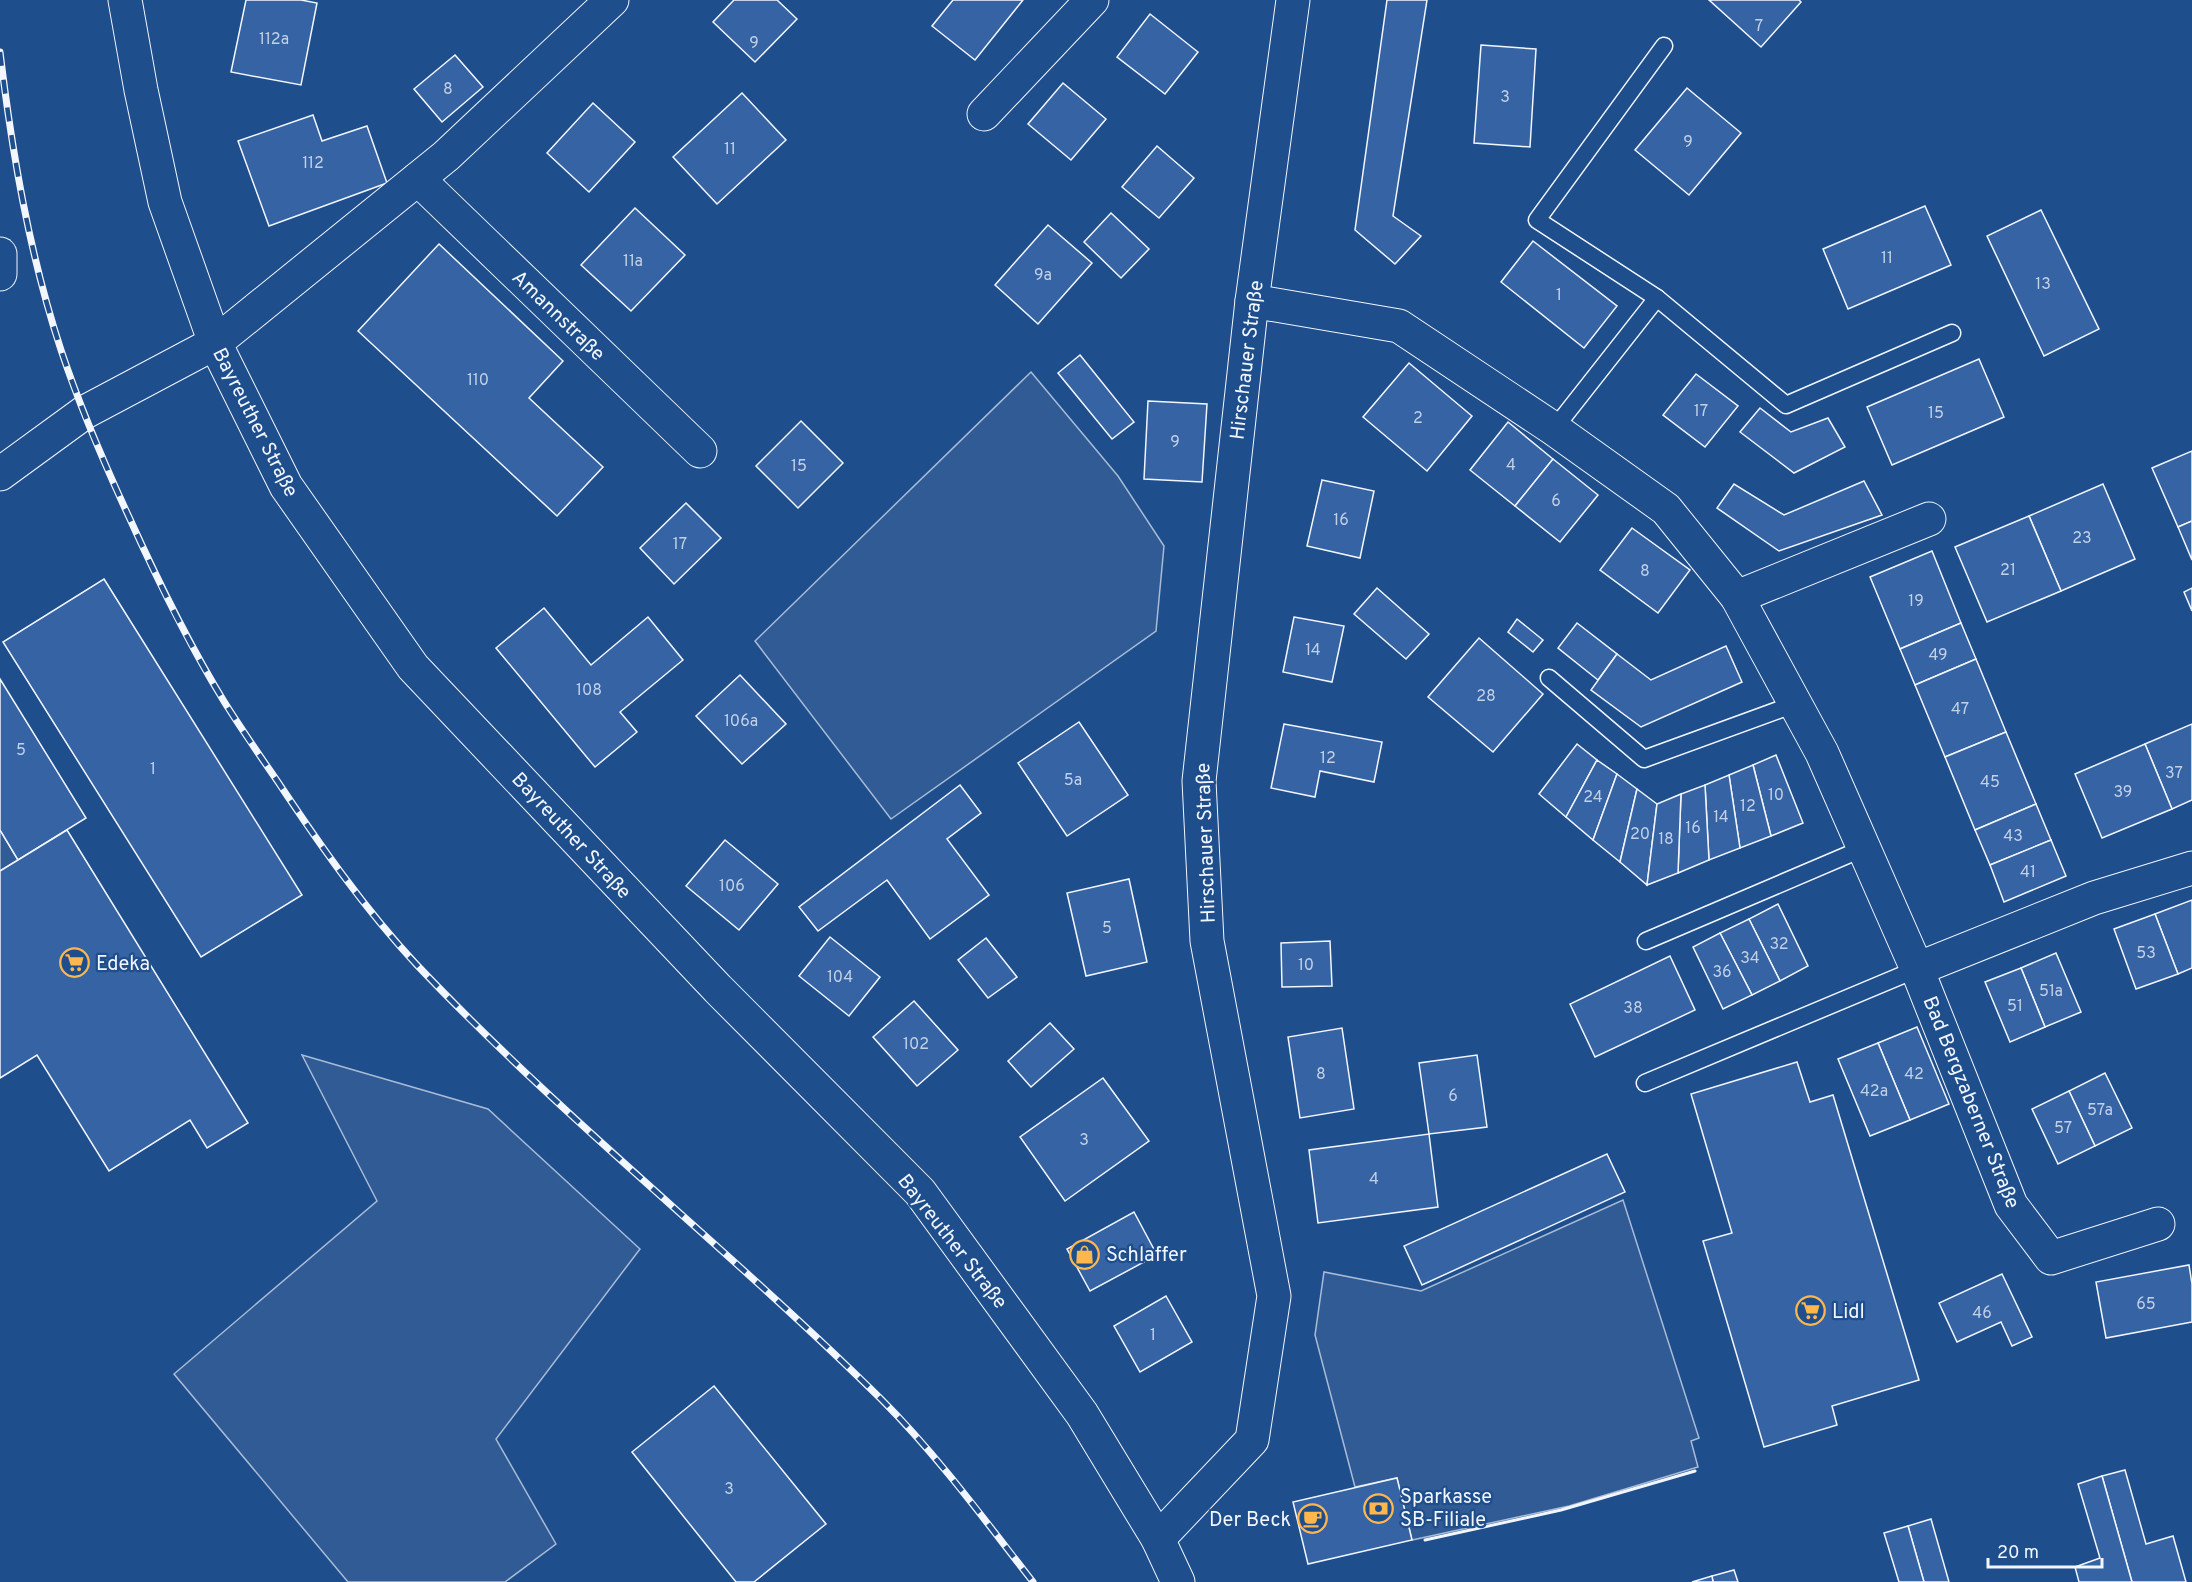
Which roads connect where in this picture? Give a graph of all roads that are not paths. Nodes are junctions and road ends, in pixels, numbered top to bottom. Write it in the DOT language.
graph roads {
  1 [pos="125,0"];
  2 [pos="612,0"];
  3 [pos="1092,0"];
  4 [pos="1293,0"];
  5 [pos="1664,46"];
  6 [pos="984,114"];
  7 [pos="418,179"];
  8 [pos="0,254"];
  9 [pos="0,274"];
  10 [pos="1657,298"];
  11 [pos="1252,301"];
  12 [pos="1952,333"];
  13 [pos="215,343"];
  14 [pos="1554,429"];
  15 [pos="700,451"];
  16 [pos="0,474"];
  17 [pos="1929,519"];
  18 [pos="1737,597"];
  19 [pos="1549,678"];
  20 [pos="1795,704"];
  21 [pos="1864,848"];
  22 [pos="2192,868"];
  23 [pos="1646,941"];
  24 [pos="1917,969"];
  25 [pos="1645,1083"];
  26 [pos="2158,1224"];
  27 [pos="1158,1539"];
  28 [pos="1178,1582"];
  1 -- 13 [label="street, Bayreuther Straße"];
  2 -- 7 [label="street"];
  3 -- 6 [label="street"];
  4 -- 11 [label="street, Hirschauer Straße"];
  5 -- 10 [label="lane"];
  7 -- 13 [label="street"];
  7 -- 15 [label="street, Amannstraße"];
  8 -- 9 [label="street"];
  10 -- 12 [label="lane"];
  10 -- 14 [label="lane"];
  11 -- 14 [label="street, Bad Bergzaberner Straße"];
  11 -- 27 [label="street, Hirschauer Straße"];
  13 -- 16 [label="street"];
  13 -- 27 [label="street, Bayreuther Straße"];
  14 -- 18 [label="street, Bad Bergzaberner Straße"];
  17 -- 18 [label="street"];
  18 -- 20 [label="street, Bad Bergzaberner Straße"];
  19 -- 20 [label="lane"];
  20 -- 21 [label="street, Bad Bergzaberner Straße"];
  21 -- 23 [label="lane"];
  21 -- 24 [label="street, Bad Bergzaberner Straße"];
  22 -- 24 [label="street"];
  24 -- 25 [label="lane"];
  24 -- 26 [label="street, Bad Bergzaberner Straße"];
  27 -- 28 [label="street, Bayreuther Straße"];
}
